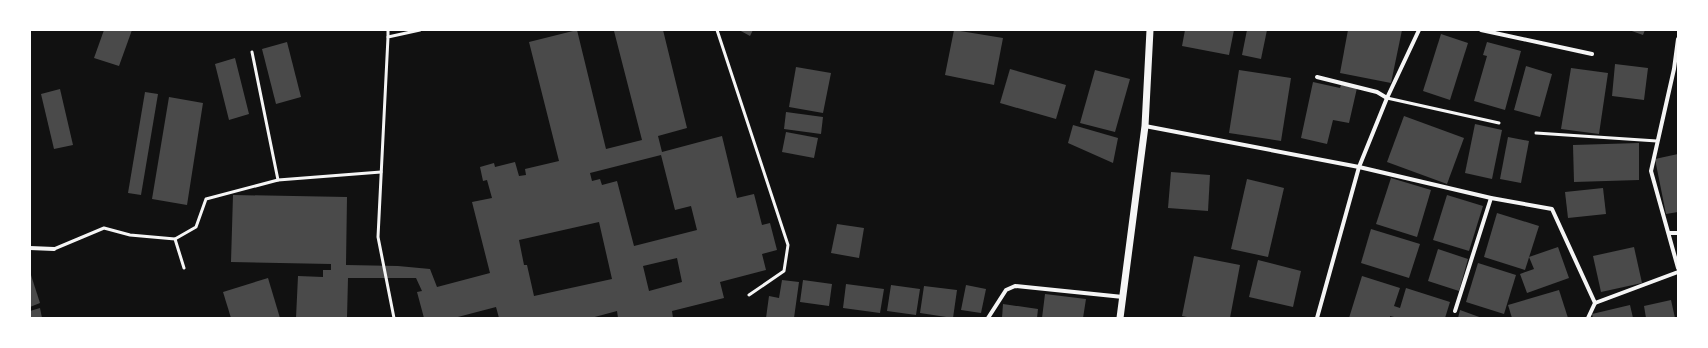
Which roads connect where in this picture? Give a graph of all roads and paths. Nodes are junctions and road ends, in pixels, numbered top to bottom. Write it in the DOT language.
graph roads {
  1 [pos="388,30"];
  2 [pos="420,30"];
  3 [pos="718,30"];
  4 [pos="1150,30"];
  5 [pos="1419,30"];
  6 [pos="1480,30"];
  7 [pos="388,37"];
  8 [pos="1678,39"];
  9 [pos="252,52"];
  10 [pos="1592,54"];
  11 [pos="1317,77"];
  12 [pos="1387,98"];
  13 [pos="1499,124"];
  14 [pos="1145,126"];
  15 [pos="1536,133"];
  16 [pos="1657,140"];
  17 [pos="1359,166"];
  18 [pos="381,172"];
  19 [pos="278,180"];
  20 [pos="1491,198"];
  21 [pos="1669,233"];
  22 [pos="1678,234"];
  23 [pos="175,239"];
  24 [pos="30,248"];
  25 [pos="54,249"];
  26 [pos="184,268"];
  27 [pos="1678,268"];
  28 [pos="1678,272"];
  29 [pos="749,295"];
  30 [pos="1123,297"];
  31 [pos="1595,303"];
  32 [pos="1455,311"];
  33 [pos="394,318"];
  34 [pos="988,318"];
  35 [pos="1120,318"];
  36 [pos="1316,318"];
  37 [pos="1588,318"];
  1 -- 7 [label="lane"];
  2 -- 7 [label="lane"];
  3 -- 29 [label="lane"];
  4 -- 14 [label="street"];
  5 -- 12 [label="street"];
  6 -- 10 [label="street"];
  7 -- 18 [label="lane"];
  8 -- 16 [label="street"];
  9 -- 19 [label="lane"];
  11 -- 12 [label="street"];
  12 -- 13 [label="lane"];
  12 -- 17 [label="street"];
  14 -- 17 [label="street"];
  14 -- 30 [label="street"];
  15 -- 16 [label="lane"];
  16 -- 21 [label="street"];
  17 -- 20 [label="street"];
  17 -- 36 [label="street"];
  18 -- 19 [label="lane"];
  18 -- 33 [label="lane"];
  19 -- 23 [label="lane"];
  20 -- 31 [label="street"];
  20 -- 32 [label="street"];
  21 -- 22 [label="street"];
  21 -- 27 [label="street"];
  23 -- 25 [label="lane"];
  23 -- 26 [label="lane"];
  24 -- 25 [label="street"];
  28 -- 31 [label="street"];
  30 -- 34 [label="street"];
  30 -- 35 [label="street"];
  31 -- 37 [label="street"];
}
